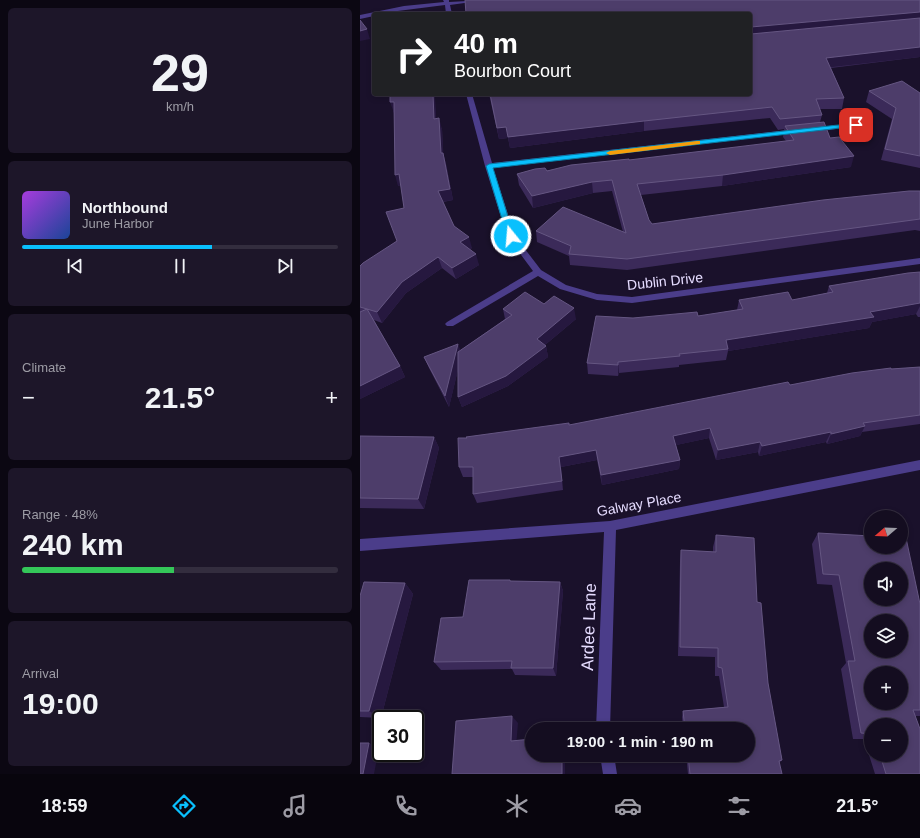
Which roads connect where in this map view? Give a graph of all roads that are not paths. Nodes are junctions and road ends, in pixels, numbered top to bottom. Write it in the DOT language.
graph roads {
  1 [pos="484,0"];
  2 [pos="447,2"];
  3 [pos="384,12"];
  4 [pos="449,12"];
  5 [pos="372,14"];
  6 [pos="360,17"];
  7 [pos="470,96"];
  8 [pos="856,125"];
  9 [pos="489,166"];
  10 [pos="920,261"];
  11 [pos="538,272"];
  12 [pos="450,324"];
  13 [pos="920,465"];
  14 [pos="610,526"];
  15 [pos="360,545"];
  16 [pos="603,722"];
  17 [pos="608,762"];
  18 [pos="610,774"];
  1 -- 2 [label="street"];
  2 -- 3 [label="street"];
  2 -- 4 [label="street"];
  5 -- 6 [label="street"];
  7 -- 9 [label="street, Dublin Drive"];
  8 -- 9 [label="street"];
  9 -- 11 [label="street, Dublin Drive"];
  10 -- 11 [label="street, Dublin Drive"];
  11 -- 12 [label="street"];
  13 -- 14 [label="street, Galway Place"];
  14 -- 15 [label="street, Galway Place"];
  14 -- 16 [label="street, Ardee Lane"];
  17 -- 18 [label="street"];
}
